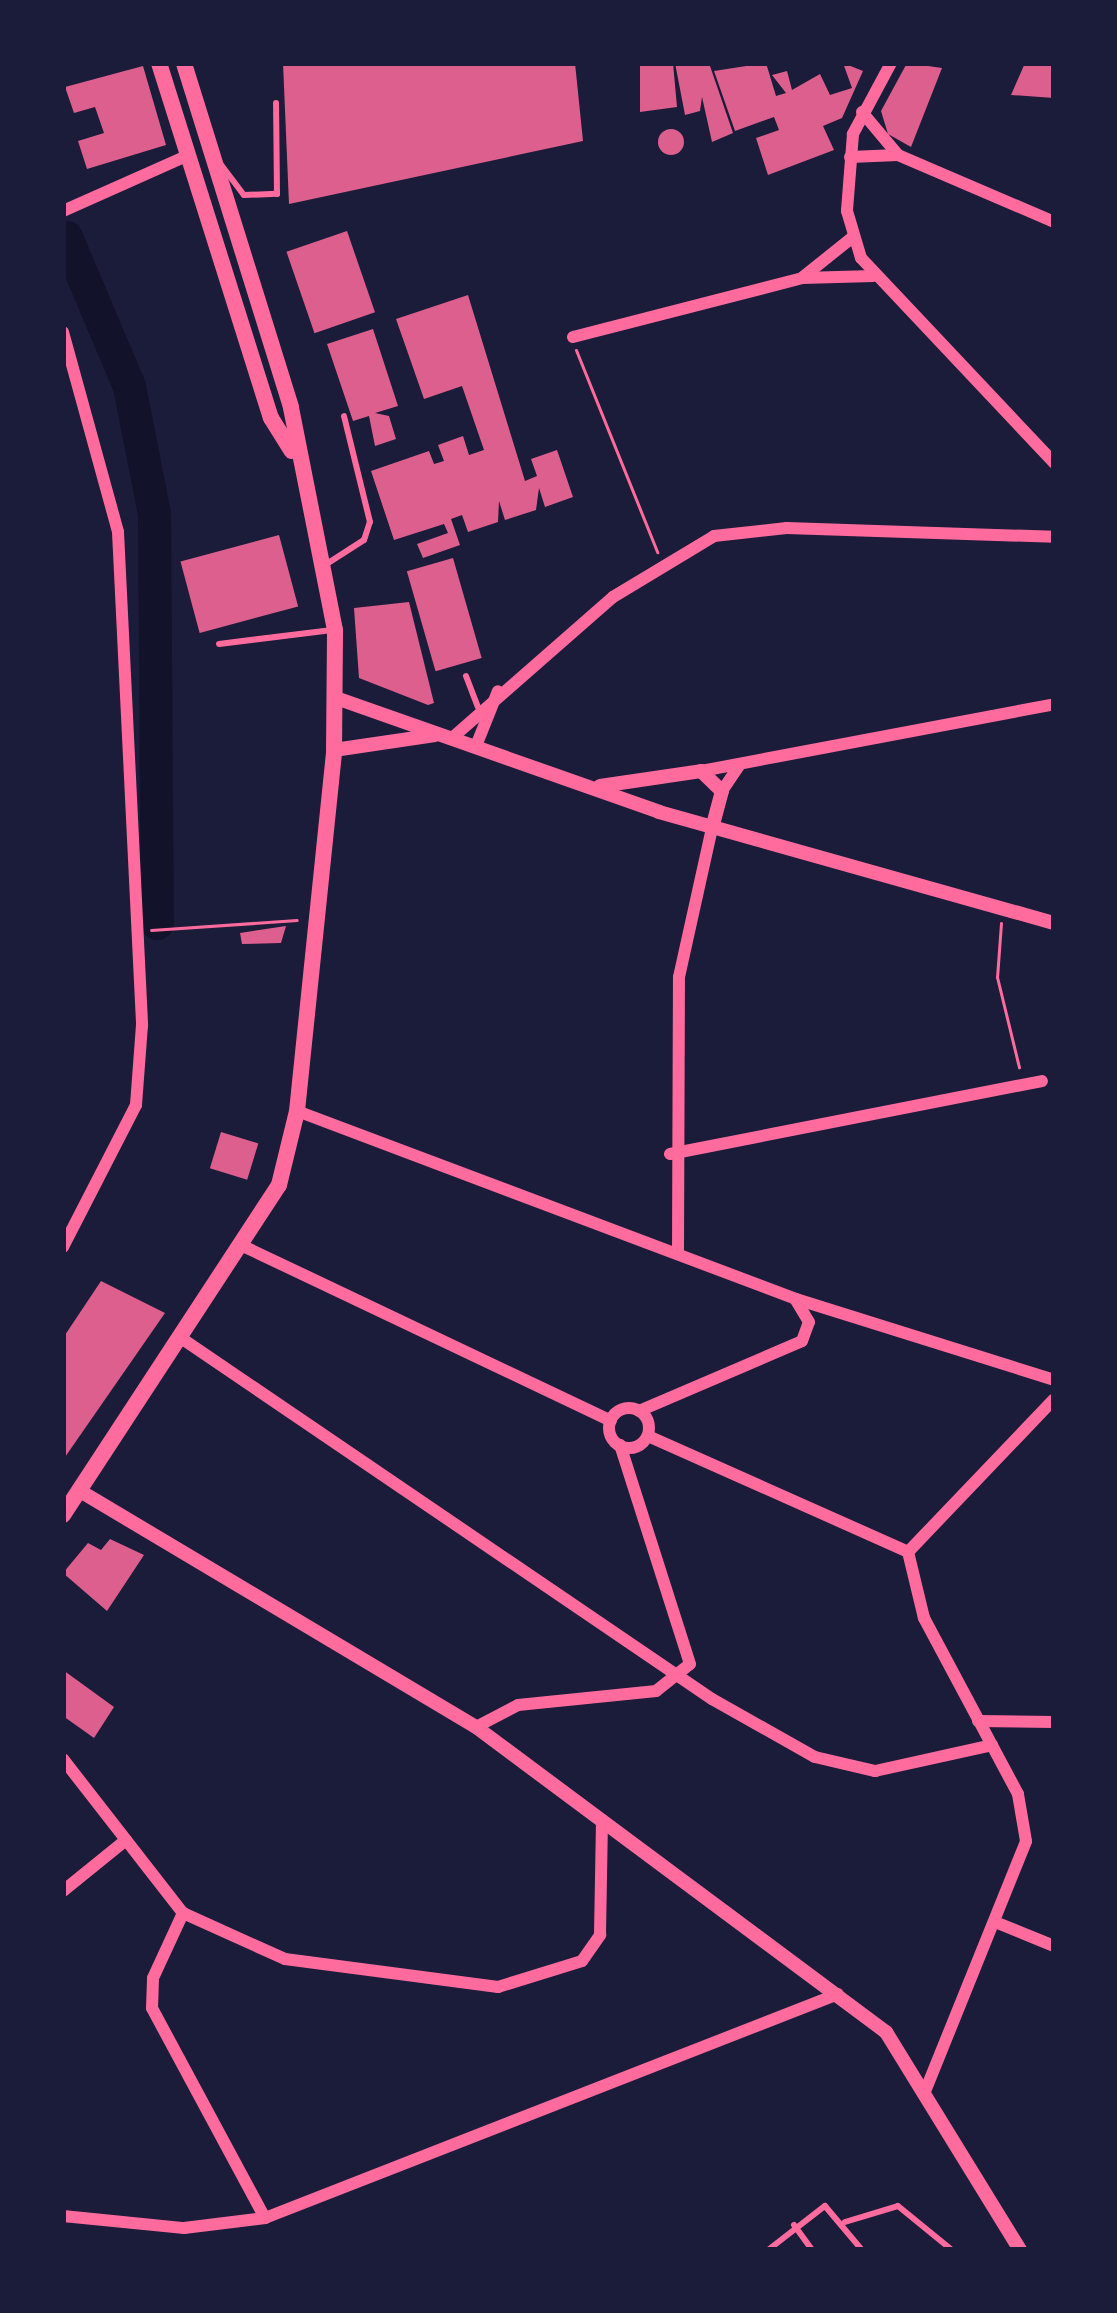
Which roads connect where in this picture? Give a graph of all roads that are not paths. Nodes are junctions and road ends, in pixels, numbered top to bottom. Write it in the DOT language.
graph roads {
  1 [pos="159,63"];
  2 [pos="184,63"];
  3 [pos="891,63"];
  4 [pos="276,103"];
  5 [pos="862,112"];
  6 [pos="189,155"];
  7 [pos="898,155"];
  8 [pos="213,157"];
  9 [pos="850,157"];
  10 [pos="63,211"];
  11 [pos="1054,221"];
  12 [pos="854,237"];
  13 [pos="873,275"];
  14 [pos="802,278"];
  15 [pos="63,332"];
  16 [pos="573,337"];
  17 [pos="344,416"];
  18 [pos="295,457"];
  19 [pos="1054,463"];
  20 [pos="1053,535"];
  21 [pos="325,565"];
  22 [pos="335,630"];
  23 [pos="219,644"];
  24 [pos="466,676"];
  25 [pos="499,690"];
  26 [pos="336,698"];
  27 [pos="1054,704"];
  28 [pos="478,706"];
  29 [pos="446,736"];
  30 [pos="476,746"];
  31 [pos="334,750"];
  32 [pos="740,764"];
  33 [pos="701,771"];
  34 [pos="662,777"];
  35 [pos="594,787"];
  36 [pos="722,791"];
  37 [pos="659,812"];
  38 [pos="712,828"];
  39 [pos="1054,923"];
  40 [pos="1034,1082"];
  41 [pos="297,1111"];
  42 [pos="670,1154"];
  43 [pos="63,1247"];
  44 [pos="245,1247"];
  45 [pos="678,1252"];
  46 [pos="796,1299"];
  47 [pos="181,1338"];
  48 [pos="1054,1380"];
  49 [pos="1054,1400"];
  50 [pos="639,1411"];
  51 [pos="611,1420"];
  52 [pos="648,1436"];
  53 [pos="620,1445"];
  54 [pos="80,1491"];
  55 [pos="63,1515"];
  56 [pos="908,1552"];
  57 [pos="682,1679"];
  58 [pos="978,1721"];
  59 [pos="1054,1722"];
  60 [pos="476,1727"];
  61 [pos="992,1745"];
  62 [pos="63,1759"];
  63 [pos="602,1822"];
  64 [pos="126,1840"];
  65 [pos="63,1891"];
  66 [pos="183,1913"];
  67 [pos="1000,1924"];
  68 [pos="1054,1946"];
  69 [pos="838,1994"];
  70 [pos="926,2089"];
  71 [pos="63,2216"];
  72 [pos="265,2218"];
  73 [pos="844,2223"];
  74 [pos="794,2225"];
  75 [pos="768,2250"];
  76 [pos="812,2250"];
  77 [pos="862,2250"];
  78 [pos="952,2250"];
  79 [pos="1020,2250"];
  1 -- 6 [label="main road"];
  2 -- 8 [label="main road"];
  3 -- 5 [label="street"];
  4 -- 8 [label="lane"];
  5 -- 7 [label="street"];
  5 -- 9 [label="street"];
  6 -- 10 [label="street"];
  6 -- 18 [label="main road"];
  7 -- 9 [label="street"];
  7 -- 11 [label="street"];
  8 -- 18 [label="main road"];
  9 -- 12 [label="street"];
  12 -- 13 [label="street"];
  12 -- 14 [label="street"];
  13 -- 14 [label="street"];
  13 -- 19 [label="street"];
  14 -- 16 [label="street"];
  15 -- 43 [label="street"];
  17 -- 21 [label="lane"];
  18 -- 21 [label="main road"];
  20 -- 25 [label="street"];
  21 -- 22 [label="main road"];
  22 -- 23 [label="lane"];
  22 -- 26 [label="main road"];
  24 -- 28 [label="lane"];
  25 -- 28 [label="street"];
  25 -- 30 [label="street"];
  26 -- 29 [label="street"];
  26 -- 31 [label="main road"];
  27 -- 32 [label="street"];
  28 -- 29 [label="street"];
  29 -- 30 [label="street"];
  29 -- 31 [label="street"];
  30 -- 35 [label="street"];
  31 -- 41 [label="main road"];
  32 -- 33 [label="street"];
  32 -- 36 [label="street"];
  33 -- 34 [label="street"];
  33 -- 36 [label="street"];
  34 -- 35 [label="street"];
  34 -- 37 [label="street"];
  35 -- 37 [label="street"];
  36 -- 38 [label="street"];
  37 -- 38 [label="street"];
  38 -- 39 [label="street"];
  38 -- 42 [label="street"];
  40 -- 42 [label="street"];
  41 -- 44 [label="main road"];
  41 -- 45 [label="street"];
  42 -- 45 [label="street"];
  44 -- 47 [label="main road"];
  44 -- 51 [label="street"];
  45 -- 46 [label="street"];
  46 -- 48 [label="street"];
  46 -- 50 [label="street"];
  47 -- 54 [label="main road"];
  47 -- 57 [label="street"];
  49 -- 56 [label="street"];
  50 -- 51 [label="street"];
  50 -- 52 [label="street"];
  51 -- 53 [label="street"];
  52 -- 53 [label="street"];
  52 -- 56 [label="street"];
  53 -- 57 [label="street"];
  54 -- 55 [label="main road"];
  54 -- 60 [label="street"];
  56 -- 58 [label="street"];
  57 -- 60 [label="street"];
  57 -- 61 [label="street"];
  58 -- 59 [label="street"];
  58 -- 61 [label="street"];
  60 -- 63 [label="street"];
  61 -- 67 [label="street"];
  62 -- 64 [label="street"];
  63 -- 66 [label="street"];
  63 -- 69 [label="street"];
  64 -- 65 [label="street"];
  64 -- 66 [label="street"];
  66 -- 72 [label="street"];
  67 -- 68 [label="street"];
  67 -- 70 [label="street"];
  69 -- 70 [label="street"];
  69 -- 72 [label="street"];
  70 -- 79 [label="street"];
  71 -- 72 [label="street"];
  73 -- 74 [label="lane"];
  73 -- 77 [label="lane"];
  73 -- 78 [label="lane"];
  74 -- 75 [label="lane"];
  74 -- 76 [label="lane"];
}
